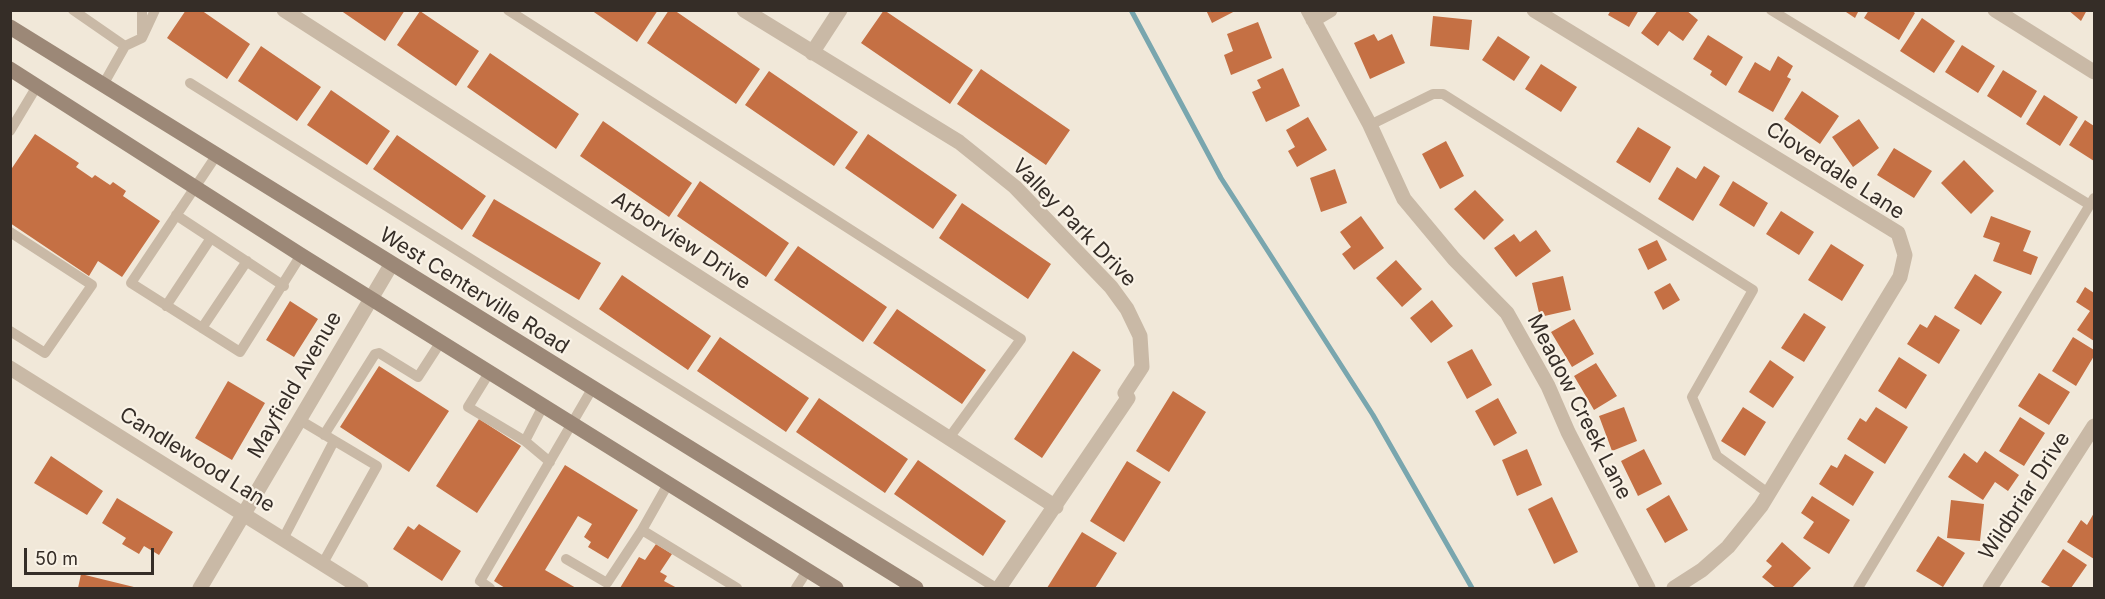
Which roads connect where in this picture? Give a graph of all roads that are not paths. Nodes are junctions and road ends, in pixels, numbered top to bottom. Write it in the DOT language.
graph roads {
  1 [pos="73,10"];
  2 [pos="141,10"];
  3 [pos="155,10"];
  4 [pos="284,10"];
  5 [pos="508,10"];
  6 [pos="744,10"];
  7 [pos="840,10"];
  8 [pos="1330,10"];
  9 [pos="1534,10"];
  10 [pos="1771,10"];
  11 [pos="1995,10"];
  12 [pos="1310,15"];
  13 [pos="10,27"];
  14 [pos="142,38"];
  15 [pos="125,46"];
  16 [pos="812,53"];
  17 [pos="10,69"];
  18 [pos="2094,72"];
  19 [pos="190,83"];
  20 [pos="103,85"];
  21 [pos="37,86"];
  22 [pos="12,123"];
  23 [pos="1370,125"];
  24 [pos="216,156"];
  25 [pos="196,188"];
  26 [pos="2092,202"];
  27 [pos="176,215"];
  28 [pos="10,232"];
  29 [pos="211,238"];
  30 [pos="302,255"];
  31 [pos="247,261"];
  32 [pos="391,265"];
  33 [pos="284,286"];
  34 [pos="370,298"];
  35 [pos="166,306"];
  36 [pos="202,328"];
  37 [pos="10,331"];
  38 [pos="440,342"];
  39 [pos="10,368"];
  40 [pos="489,373"];
  41 [pos="592,389"];
  42 [pos="543,406"];
  43 [pos="298,419"];
  44 [pos="572,424"];
  45 [pos="2094,426"];
  46 [pos="324,435"];
  47 [pos="949,438"];
  48 [pos="334,441"];
  49 [pos="525,441"];
  50 [pos="550,462"];
  51 [pos="668,484"];
  52 [pos="1768,493"];
  53 [pos="1056,507"];
  54 [pos="243,515"];
  55 [pos="642,530"];
  56 [pos="283,539"];
  57 [pos="566,559"];
  58 [pos="323,563"];
  59 [pos="807,571"];
  60 [pos="200,588"];
  61 [pos="361,588"];
  62 [pos="490,588"];
  63 [pos="737,588"];
  64 [pos="796,588"];
  65 [pos="836,588"];
  66 [pos="916,588"];
  67 [pos="998,588"];
  68 [pos="1648,588"];
  69 [pos="1674,588"];
  70 [pos="1858,588"];
  71 [pos="1990,588"];
  1 -- 15 [label="lane"];
  2 -- 14 [label="lane"];
  3 -- 14 [label="lane"];
  4 -- 47 [label="street, Arborview Drive"];
  5 -- 47 [label="lane"];
  6 -- 16 [label="street, Valley Park Drive"];
  7 -- 16 [label="street"];
  8 -- 12 [label="street"];
  9 -- 52 [label="street, Cloverdale Lane"];
  10 -- 26 [label="lane"];
  11 -- 18 [label="street"];
  12 -- 23 [label="street, Meadow Creek Lane"];
  13 -- 20 [label="main road, West Centerville Road"];
  14 -- 15 [label="lane"];
  15 -- 20 [label="lane"];
  16 -- 53 [label="street, Valley Park Drive"];
  17 -- 21 [label="main road"];
  19 -- 67 [label="lane"];
  20 -- 24 [label="main road, West Centerville Road"];
  21 -- 22 [label="lane"];
  21 -- 25 [label="main road"];
  23 -- 52 [label="lane"];
  23 -- 68 [label="street, Meadow Creek Lane"];
  24 -- 25 [label="lane"];
  24 -- 32 [label="main road, West Centerville Road"];
  25 -- 27 [label="lane"];
  25 -- 30 [label="main road"];
  26 -- 70 [label="lane"];
  27 -- 29 [label="lane"];
  27 -- 35 [label="lane"];
  28 -- 37 [label="lane"];
  29 -- 31 [label="lane"];
  29 -- 35 [label="lane"];
  30 -- 33 [label="lane"];
  30 -- 34 [label="main road"];
  31 -- 33 [label="lane"];
  31 -- 36 [label="lane"];
  32 -- 34 [label="street, Mayfield Avenue"];
  32 -- 41 [label="main road, West Centerville Road"];
  33 -- 36 [label="lane"];
  34 -- 38 [label="main road"];
  34 -- 43 [label="street, Mayfield Avenue"];
  35 -- 36 [label="lane"];
  38 -- 40 [label="main road"];
  38 -- 46 [label="lane"];
  39 -- 54 [label="street, Candlewood Lane"];
  40 -- 42 [label="main road"];
  40 -- 49 [label="lane"];
  41 -- 44 [label="lane"];
  41 -- 66 [label="main road, West Centerville Road"];
  42 -- 44 [label="main road"];
  42 -- 49 [label="lane"];
  43 -- 46 [label="lane"];
  43 -- 54 [label="street, Mayfield Avenue"];
  44 -- 50 [label="lane"];
  44 -- 51 [label="main road"];
  45 -- 71 [label="street, Wildbriar Drive"];
  46 -- 48 [label="lane"];
  47 -- 53 [label="street, Arborview Drive"];
  48 -- 56 [label="lane"];
  48 -- 58 [label="lane"];
  49 -- 50 [label="lane"];
  50 -- 62 [label="lane"];
  51 -- 55 [label="lane"];
  51 -- 59 [label="main road"];
  52 -- 69 [label="street, Cloverdale Lane"];
  53 -- 67 [label="street, Valley Park Drive"];
  54 -- 56 [label="street, Candlewood Lane"];
  54 -- 60 [label="street, Mayfield Avenue"];
  55 -- 57 [label="lane"];
  55 -- 63 [label="lane"];
  56 -- 58 [label="street, Candlewood Lane"];
  58 -- 61 [label="street, Candlewood Lane"];
  59 -- 64 [label="lane"];
  59 -- 65 [label="main road"];
}
